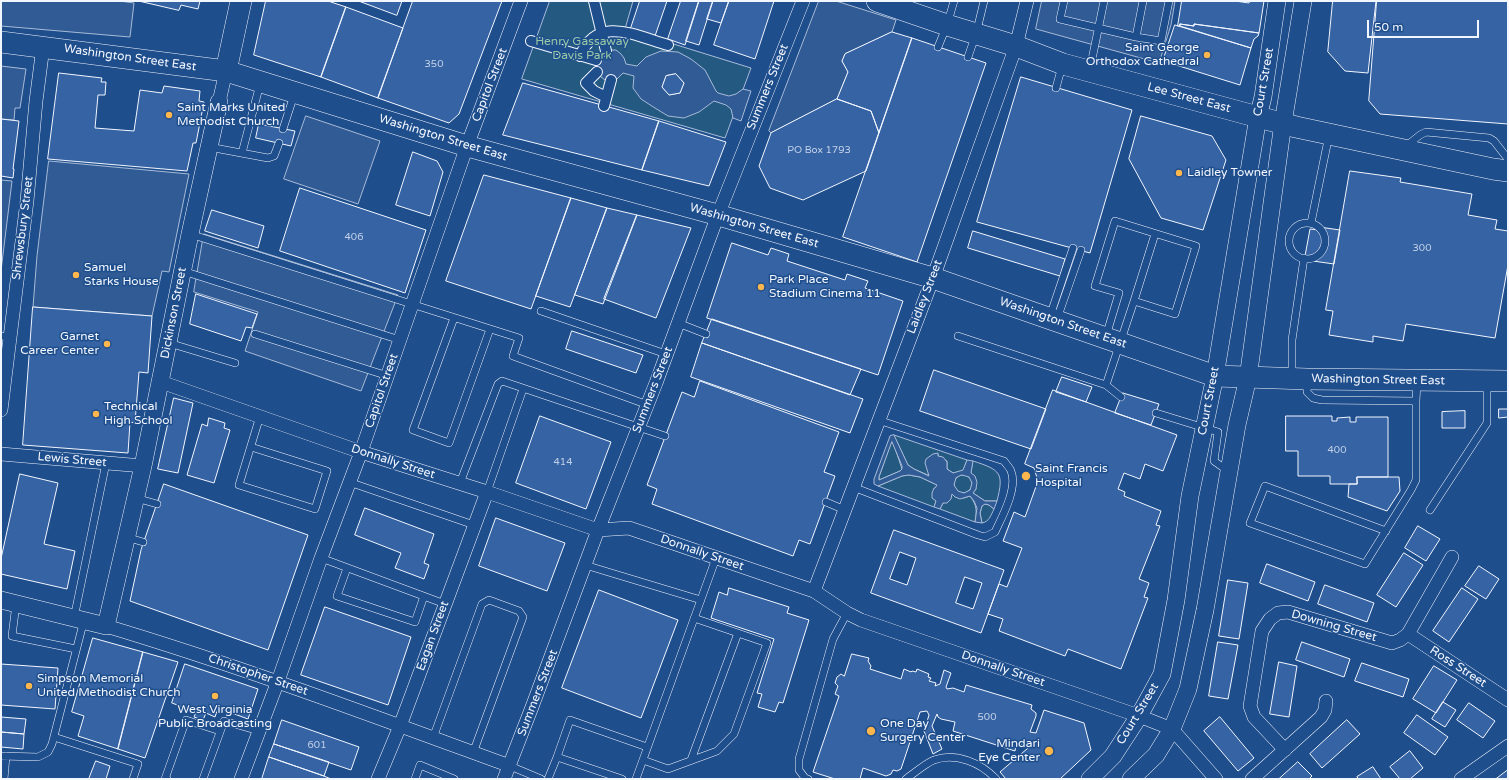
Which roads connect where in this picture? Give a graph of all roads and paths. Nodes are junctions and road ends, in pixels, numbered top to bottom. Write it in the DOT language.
graph roads {
  1 [pos="241,1"];
  2 [pos="521,1"];
  3 [pos="594,1"];
  4 [pos="803,1"];
  5 [pos="877,1"];
  6 [pos="954,1"];
  7 [pos="984,1"];
  8 [pos="1028,1"];
  9 [pos="1064,1"];
  10 [pos="1104,1"];
  11 [pos="1144,1"];
  12 [pos="1169,1"];
  13 [pos="1277,1"];
  14 [pos="1303,1"];
  15 [pos="947,26"];
  16 [pos="1099,27"];
  17 [pos="602,33"];
  18 [pos="976,34"];
  19 [pos="1136,37"];
  20 [pos="531,41"];
  21 [pos="1,42"];
  22 [pos="668,45"];
  23 [pos="1016,46"];
  24 [pos="43,47"];
  25 [pos="938,47"];
  26 [pos="606,50"];
  27 [pos="580,56"];
  28 [pos="968,57"];
  29 [pos="596,60"];
  30 [pos="1063,64"];
  31 [pos="226,71"];
  32 [pos="1090,71"];
  33 [pos="596,72"];
  34 [pos="611,80"];
  35 [pos="261,82"];
  36 [pos="1056,88"];
  37 [pos="295,92"];
  38 [pos="219,102"];
  39 [pos="1258,117"];
  40 [pos="1283,123"];
  41 [pos="283,129"];
  42 [pos="1329,134"];
  43 [pos="279,143"];
  44 [pos="467,146"];
  45 [pos="209,147"];
  46 [pos="1402,149"];
  47 [pos="242,153"];
  48 [pos="1508,159"];
  49 [pos="1508,171"];
  50 [pos="718,215"];
  51 [pos="1311,223"];
  52 [pos="190,234"];
  53 [pos="1155,234"];
  54 [pos="1073,248"];
  55 [pos="1080,250"];
  56 [pos="1304,258"];
  57 [pos="183,270"];
  58 [pos="933,278"];
  59 [pos="1134,301"];
  60 [pos="412,305"];
  61 [pos="541,311"];
  62 [pos="454,318"];
  63 [pos="1053,320"];
  64 [pos="678,322"];
  65 [pos="490,329"];
  66 [pos="255,334"];
  67 [pos="706,334"];
  68 [pos="5,336"];
  69 [pos="958,336"];
  70 [pos="400,340"];
  71 [pos="1112,340"];
  72 [pos="168,343"];
  73 [pos="666,354"];
  74 [pos="4,363"];
  75 [pos="235,363"];
  76 [pos="388,376"];
  77 [pos="1215,376"];
  78 [pos="1248,378"];
  79 [pos="1300,378"];
  80 [pos="1508,381"];
  81 [pos="160,382"];
  82 [pos="1487,382"];
  83 [pos="1106,385"];
  84 [pos="523,388"];
  85 [pos="1416,390"];
  86 [pos="1121,397"];
  87 [pos="648,405"];
  88 [pos="1,410"];
  89 [pos="1156,413"];
  90 [pos="260,416"];
  91 [pos="878,420"];
  92 [pos="639,427"];
  93 [pos="1204,427"];
  94 [pos="665,436"];
  95 [pos="251,447"];
  96 [pos="361,452"];
  97 [pos="1,454"];
  98 [pos="106,463"];
  99 [pos="143,466"];
  100 [pos="1229,472"];
  101 [pos="349,482"];
  102 [pos="460,483"];
  103 [pos="853,487"];
  104 [pos="487,492"];
  105 [pos="136,498"];
  106 [pos="826,502"];
  107 [pos="157,504"];
  108 [pos="845,510"];
  109 [pos="1430,510"];
  110 [pos="474,525"];
  111 [pos="598,530"];
  112 [pos="1386,531"];
  113 [pos="126,537"];
  114 [pos="143,542"];
  115 [pos="1452,557"];
  116 [pos="321,558"];
  117 [pos="716,558"];
  118 [pos="585,565"];
  119 [pos="347,568"];
  120 [pos="814,591"];
  121 [pos="424,596"];
  122 [pos="701,600"];
  123 [pos="9,602"];
  124 [pos="445,604"];
  125 [pos="847,613"];
  126 [pos="694,618"];
  127 [pos="79,619"];
  128 [pos="106,626"];
  129 [pos="738,633"];
  130 [pos="1408,634"];
  131 [pos="76,649"];
  132 [pos="278,682"];
  133 [pos="1508,700"];
  134 [pos="1326,701"];
  135 [pos="1139,716"];
  136 [pos="400,726"];
  137 [pos="1172,728"];
  138 [pos="220,731"];
  139 [pos="259,731"];
  140 [pos="54,737"];
  141 [pos="433,738"];
  142 [pos="1508,746"];
  143 [pos="648,747"];
  144 [pos="1285,750"];
  145 [pos="473,753"];
  146 [pos="4,756"];
  147 [pos="557,757"];
  148 [pos="643,760"];
  149 [pos="691,760"];
  150 [pos="510,766"];
  151 [pos="4,779"];
  152 [pos="133,779"];
  153 [pos="167,779"];
  154 [pos="202,779"];
  155 [pos="241,779"];
  156 [pos="378,779"];
  157 [pos="415,779"];
  158 [pos="454,779"];
  159 [pos="504,779"];
  160 [pos="541,779"];
  161 [pos="548,779"];
  162 [pos="622,779"];
  163 [pos="636,779"];
  164 [pos="808,779"];
  165 [pos="906,779"];
  166 [pos="996,779"];
  167 [pos="1090,779"];
  168 [pos="1131,779"];
  169 [pos="1216,779"];
  170 [pos="1252,779"];
  171 [pos="1461,779"];
  1 -- 31 [label="main road, Dickinson Street"];
  2 -- 44 [label="street, Capitol Street"];
  3 -- 17 [label="street"];
  4 -- 50 [label="street, Summers Street"];
  5 -- 15 [label="main road, Lee Street East"];
  6 -- 15 [label="lane"];
  7 -- 18 [label="lane"];
  8 -- 23 [label="street, Laidley Street"];
  9 -- 16 [label="lane"];
  10 -- 16 [label="lane"];
  11 -- 19 [label="lane"];
  12 -- 19 [label="lane"];
  13 -- 39 [label="street, Court Street"];
  14 -- 40 [label="street, Court Street"];
  15 -- 18 [label="main road, Lee Street East"];
  15 -- 25 [label="lane"];
  16 -- 19 [label="lane"];
  16 -- 32 [label="lane"];
  17 -- 22 [label="street"];
  17 -- 26 [label="street"];
  17 -- 27 [label="street"];
  18 -- 23 [label="main road, Lee Street East"];
  18 -- 28 [label="lane"];
  20 -- 27 [label="street"];
  21 -- 24 [label="main road, Washington Street East"];
  23 -- 30 [label="main road, Lee Street East"];
  23 -- 58 [label="street, Laidley Street"];
  24 -- 31 [label="main road, Washington Street East"];
  24 -- 68 [label="street, Shrewsbury Street"];
  27 -- 29 [label="street"];
  30 -- 32 [label="main road, Lee Street East"];
  30 -- 36 [label="lane"];
  31 -- 35 [label="main road, Washington Street East"];
  31 -- 38 [label="street, Dickinson Street"];
  32 -- 39 [label="main road, Lee Street East"];
  33 -- 34 [label="street"];
  35 -- 37 [label="main road, Washington Street East"];
  35 -- 47 [label="lane"];
  37 -- 41 [label="lane"];
  37 -- 44 [label="main road, Washington Street East"];
  38 -- 45 [label="street, Dickinson Street"];
  39 -- 40 [label="main road, Lee Street East"];
  39 -- 77 [label="street, Court Street"];
  40 -- 42 [label="main road, Lee Street East"];
  40 -- 78 [label="street, Court Street"];
  42 -- 46 [label="main road, Lee Street East"];
  42 -- 51 [label="lane"];
  43 -- 47 [label="lane"];
  44 -- 50 [label="main road, Washington Street East"];
  44 -- 60 [label="street, Capitol Street"];
  45 -- 47 [label="lane"];
  45 -- 52 [label="street, Dickinson Street"];
  46 -- 48 [label="lane"];
  46 -- 49 [label="main road, Lee Street East"];
  50 -- 58 [label="main road, Washington Street East"];
  50 -- 64 [label="street, Summers Street"];
  51 -- 56 [label="lane"];
  51 -- 56 [label="lane"];
  52 -- 57 [label="street, Dickinson Street"];
  52 -- 60 [label="lane"];
  53 -- 59 [label="lane"];
  53 -- 59 [label="lane"];
  53 -- 71 [label="lane"];
  54 -- 63 [label="lane"];
  55 -- 63 [label="lane"];
  56 -- 79 [label="lane"];
  57 -- 70 [label="lane"];
  57 -- 72 [label="street, Dickinson Street"];
  58 -- 63 [label="main road, Washington Street East"];
  58 -- 91 [label="street, Laidley Street"];
  59 -- 71 [label="lane"];
  60 -- 62 [label="lane"];
  60 -- 70 [label="street, Capitol Street"];
  61 -- 73 [label="lane"];
  62 -- 65 [label="lane"];
  62 -- 65 [label="lane"];
  63 -- 71 [label="main road, Washington Street East"];
  64 -- 67 [label="lane"];
  64 -- 73 [label="street, Summers Street"];
  65 -- 87 [label="lane"];
  66 -- 76 [label="lane"];
  68 -- 74 [label="street, Shrewsbury Street"];
  69 -- 83 [label="lane"];
  70 -- 76 [label="street, Capitol Street"];
  71 -- 77 [label="main road, Washington Street East"];
  71 -- 83 [label="lane"];
  72 -- 75 [label="lane"];
  72 -- 81 [label="street, Dickinson Street"];
  73 -- 87 [label="street, Summers Street"];
  74 -- 88 [label="street, Shrewsbury Street"];
  76 -- 96 [label="street, Capitol Street"];
  77 -- 78 [label="main road, Washington Street East"];
  77 -- 93 [label="street, Court Street"];
  78 -- 79 [label="main road, Washington Street East"];
  78 -- 100 [label="street, Court Street"];
  79 -- 85 [label="main road, Washington Street East"];
  80 -- 82 [label="main road, Washington Street East"];
  81 -- 90 [label="street, Donnally Street"];
  81 -- 99 [label="street, Dickinson Street"];
  82 -- 85 [label="main road, Washington Street East"];
  82 -- 109 [label="lane"];
  83 -- 86 [label="lane"];
  84 -- 92 [label="lane"];
  84 -- 102 [label="lane"];
  84 -- 104 [label="lane"];
  85 -- 112 [label="lane"];
  87 -- 92 [label="street, Summers Street"];
  89 -- 93 [label="lane"];
  90 -- 95 [label="lane"];
  90 -- 96 [label="street, Donnally Street"];
  91 -- 103 [label="street, Laidley Street"];
  91 -- 103 [label="lane"];
  92 -- 94 [label="lane"];
  92 -- 111 [label="street, Summers Street"];
  93 -- 100 [label="lane"];
  93 -- 135 [label="street, Court Street"];
  95 -- 95 [label="lane"];
  96 -- 101 [label="street, Capitol Street"];
  96 -- 102 [label="street, Donnally Street"];
  97 -- 98 [label="street, Lewis Street"];
  98 -- 99 [label="street, Lewis Street"];
  98 -- 127 [label="lane"];
  99 -- 105 [label="street, Dickinson Street"];
  100 -- 137 [label="street, Court Street"];
  101 -- 110 [label="lane"];
  101 -- 116 [label="street, Capitol Street"];
  102 -- 104 [label="street, Donnally Street"];
  103 -- 108 [label="street, Laidley Street"];
  104 -- 110 [label="street, Eagan Street"];
  104 -- 111 [label="street, Donnally Street"];
  105 -- 107 [label="lane"];
  105 -- 113 [label="street, Dickinson Street"];
  106 -- 108 [label="lane"];
  108 -- 120 [label="street, Laidley Street"];
  110 -- 124 [label="street, Eagan Street"];
  111 -- 117 [label="street, Donnally Street"];
  111 -- 118 [label="street, Summers Street"];
  112 -- 112 [label="lane"];
  113 -- 114 [label="lane"];
  113 -- 128 [label="street, Dickinson Street"];
  115 -- 130 [label="street"];
  116 -- 119 [label="lane"];
  116 -- 132 [label="street, Capitol Street"];
  117 -- 120 [label="street, Donnally Street"];
  117 -- 122 [label="lane"];
  118 -- 122 [label="lane"];
  118 -- 150 [label="street, Summers Street"];
  119 -- 121 [label="lane"];
  119 -- 121 [label="lane"];
  120 -- 125 [label="street, Donnally Street"];
  121 -- 124 [label="lane"];
  122 -- 126 [label="lane"];
  123 -- 127 [label="street, Christopher Street"];
  123 -- 131 [label="lane"];
  124 -- 136 [label="street, Eagan Street"];
  125 -- 135 [label="street, Donnally Street"];
  125 -- 164 [label="lane"];
  126 -- 129 [label="lane"];
  126 -- 143 [label="lane"];
  127 -- 128 [label="street, Christopher Street"];
  127 -- 131 [label="lane"];
  128 -- 132 [label="street, Christopher Street"];
  129 -- 149 [label="lane"];
  129 -- 149 [label="lane"];
  130 -- 133 [label="street, Ross Street"];
  130 -- 144 [label="street, Downing Street"];
  131 -- 140 [label="lane"];
  132 -- 136 [label="street, Christopher Street"];
  132 -- 139 [label="street, Capitol Street"];
  134 -- 144 [label="street"];
  135 -- 137 [label="street, Donnally Street"];
  135 -- 167 [label="street, Court Street"];
  136 -- 141 [label="street, Christopher Street"];
  136 -- 156 [label="street, Eagan Street"];
  137 -- 168 [label="street, Court Street"];
  137 -- 169 [label="street, Donnally Street"];
  138 -- 139 [label="lane"];
  138 -- 153 [label="lane"];
  138 -- 154 [label="lane"];
  139 -- 155 [label="street, Capitol Street"];
  140 -- 146 [label="lane"];
  140 -- 152 [label="lane"];
  141 -- 145 [label="street, Christopher Street"];
  141 -- 145 [label="lane"];
  142 -- 171 [label="street"];
  143 -- 147 [label="lane"];
  143 -- 148 [label="lane"];
  144 -- 170 [label="street"];
  145 -- 150 [label="street, Christopher Street"];
  146 -- 151 [label="lane"];
  147 -- 161 [label="lane"];
  147 -- 162 [label="lane"];
  148 -- 149 [label="lane"];
  148 -- 163 [label="lane"];
  150 -- 159 [label="street, Summers Street"];
  150 -- 160 [label="lane"];
  157 -- 158 [label="lane"];
  165 -- 166 [label="lane"];
}
